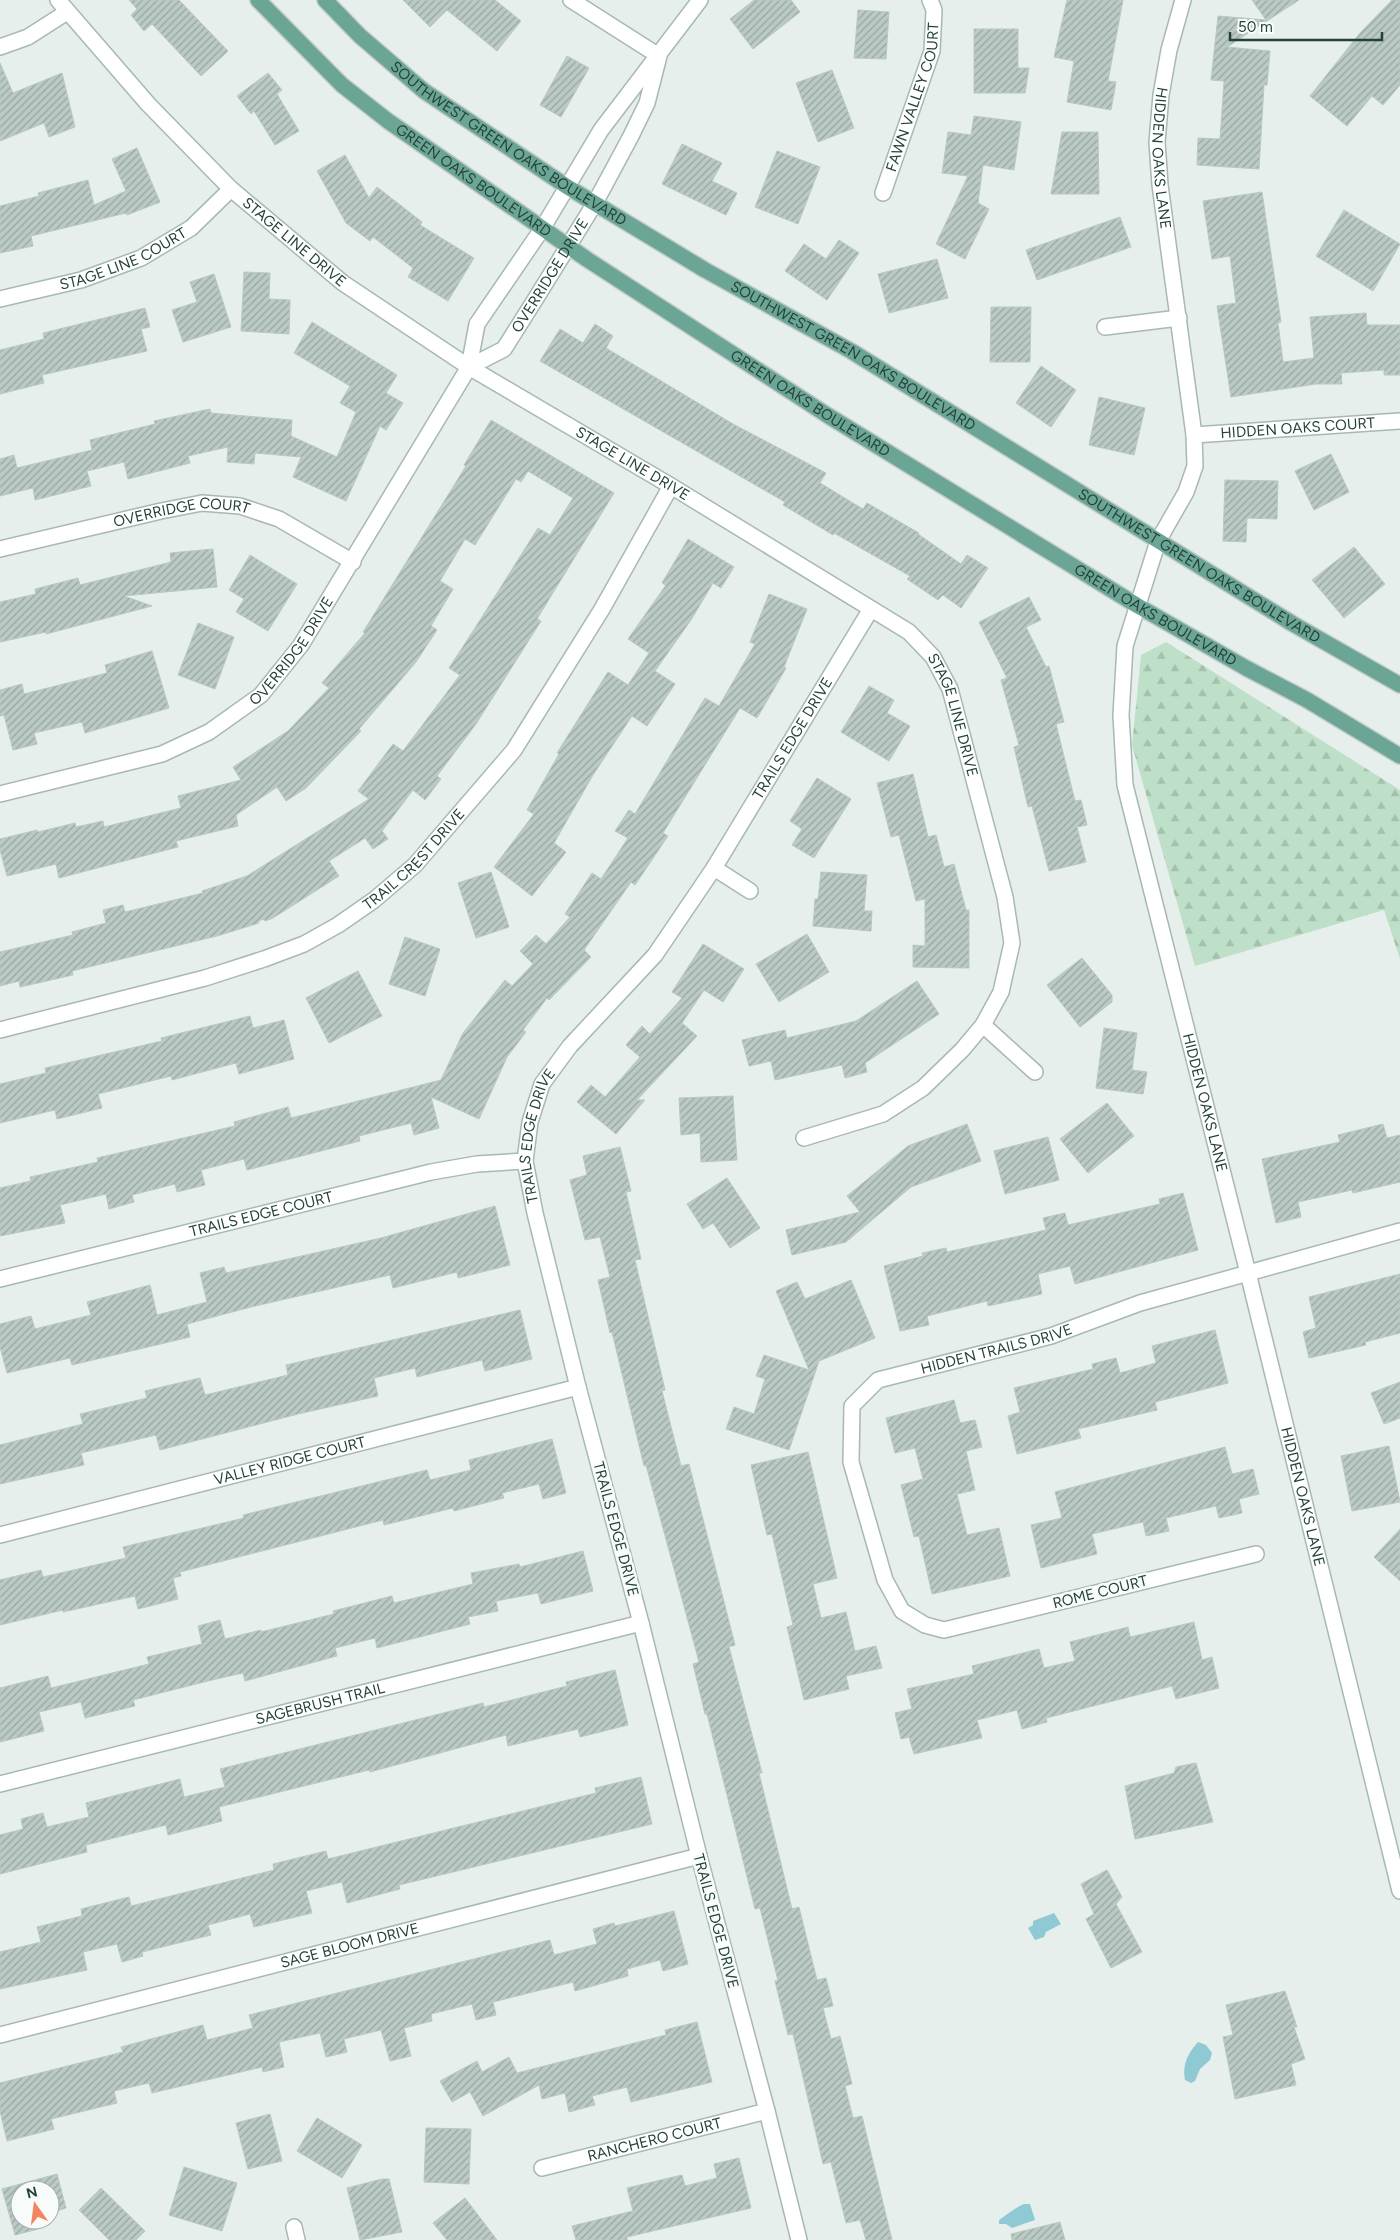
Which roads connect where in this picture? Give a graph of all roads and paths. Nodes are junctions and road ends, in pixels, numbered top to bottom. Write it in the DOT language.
graph roads {
  1 [pos="258,0"];
  2 [pos="326,0"];
  3 [pos="571,0"];
  4 [pos="700,0"];
  5 [pos="930,0"];
  6 [pos="1183,0"];
  7 [pos="63,6"];
  8 [pos="0,47"];
  9 [pos="659,56"];
  10 [pos="566,186"];
  11 [pos="231,189"];
  12 [pos="882,193"];
  13 [pos="594,203"];
  14 [pos="542,229"];
  15 [pos="568,245"];
  16 [pos="0,299"];
  17 [pos="1179,318"];
  18 [pos="1105,327"];
  19 [pos="470,367"];
  20 [pos="1400,421"];
  21 [pos="1194,435"];
  22 [pos="671,486"];
  23 [pos="1158,541"];
  24 [pos="0,549"];
  25 [pos="353,562"];
  26 [pos="1138,606"];
  27 [pos="871,609"];
  28 [pos="1400,685"];
  29 [pos="1400,756"];
  30 [pos="0,794"];
  31 [pos="714,868"];
  32 [pos="750,891"];
  33 [pos="983,1025"];
  34 [pos="0,1030"];
  35 [pos="1035,1072"];
  36 [pos="804,1138"];
  37 [pos="525,1161"];
  38 [pos="1400,1231"];
  39 [pos="1248,1273"];
  40 [pos="0,1280"];
  41 [pos="578,1387"];
  42 [pos="0,1535"];
  43 [pos="1256,1554"];
  44 [pos="641,1623"];
  45 [pos="944,1630"];
  46 [pos="0,1784"];
  47 [pos="699,1856"];
  48 [pos="1400,1891"];
  49 [pos="0,2035"];
  50 [pos="767,2111"];
  51 [pos="542,2168"];
  52 [pos="799,2240"];
  1 -- 14 [label="main road, GREEN OAKS BOULEVARD"];
  2 -- 10 [label="main road, SOUTHWEST GREEN OAKS BOULEVARD"];
  3 -- 9 [label="street"];
  4 -- 9 [label="street, OVERRIDGE DRIVE"];
  5 -- 12 [label="street, FAWN VALLEY COURT"];
  6 -- 17 [label="street, HIDDEN OAKS LANE"];
  7 -- 8 [label="street"];
  7 -- 11 [label="street, STAGE LINE DRIVE"];
  9 -- 10 [label="street, OVERRIDGE DRIVE"];
  9 -- 13 [label="street, OVERRIDGE DRIVE"];
  10 -- 13 [label="main road, SOUTHWEST GREEN OAKS BOULEVARD"];
  10 -- 14 [label="street, OVERRIDGE DRIVE"];
  11 -- 16 [label="street, STAGE LINE COURT"];
  11 -- 19 [label="street, STAGE LINE DRIVE"];
  13 -- 15 [label="street, OVERRIDGE DRIVE"];
  13 -- 23 [label="main road, SOUTHWEST GREEN OAKS BOULEVARD"];
  14 -- 15 [label="main road, GREEN OAKS BOULEVARD"];
  14 -- 19 [label="street, OVERRIDGE DRIVE"];
  15 -- 19 [label="street, OVERRIDGE DRIVE"];
  15 -- 26 [label="main road, GREEN OAKS BOULEVARD"];
  17 -- 18 [label="street"];
  17 -- 21 [label="street, HIDDEN OAKS LANE"];
  19 -- 22 [label="street, STAGE LINE DRIVE"];
  19 -- 25 [label="street, OVERRIDGE DRIVE"];
  20 -- 21 [label="street, HIDDEN OAKS COURT"];
  21 -- 23 [label="street, HIDDEN OAKS LANE"];
  22 -- 27 [label="street, STAGE LINE DRIVE"];
  22 -- 34 [label="street, TRAIL CREST DRIVE"];
  23 -- 26 [label="street, HIDDEN OAKS LANE"];
  23 -- 28 [label="main road, SOUTHWEST GREEN OAKS BOULEVARD"];
  24 -- 25 [label="street, OVERRIDGE COURT"];
  25 -- 30 [label="street, OVERRIDGE DRIVE"];
  26 -- 29 [label="main road, GREEN OAKS BOULEVARD"];
  26 -- 39 [label="street, HIDDEN OAKS LANE"];
  27 -- 31 [label="street, TRAILS EDGE DRIVE"];
  27 -- 33 [label="street, STAGE LINE DRIVE"];
  31 -- 32 [label="street"];
  31 -- 37 [label="street, TRAILS EDGE DRIVE"];
  33 -- 35 [label="street"];
  33 -- 36 [label="street, STAGE LINE DRIVE"];
  37 -- 40 [label="street, TRAILS EDGE COURT"];
  37 -- 41 [label="street, TRAILS EDGE DRIVE"];
  38 -- 39 [label="street, HIDDEN TRAILS DRIVE"];
  39 -- 45 [label="street, HIDDEN TRAILS DRIVE"];
  39 -- 48 [label="street, HIDDEN OAKS LANE"];
  41 -- 42 [label="street, VALLEY RIDGE COURT"];
  41 -- 44 [label="street, TRAILS EDGE DRIVE"];
  43 -- 45 [label="street, ROME COURT"];
  44 -- 46 [label="street, SAGEBRUSH TRAIL"];
  44 -- 47 [label="street, TRAILS EDGE DRIVE"];
  47 -- 49 [label="street, SAGE BLOOM DRIVE"];
  47 -- 50 [label="street, TRAILS EDGE DRIVE"];
  50 -- 51 [label="street, RANCHERO COURT"];
  50 -- 52 [label="street, TRAILS EDGE DRIVE"];
}
